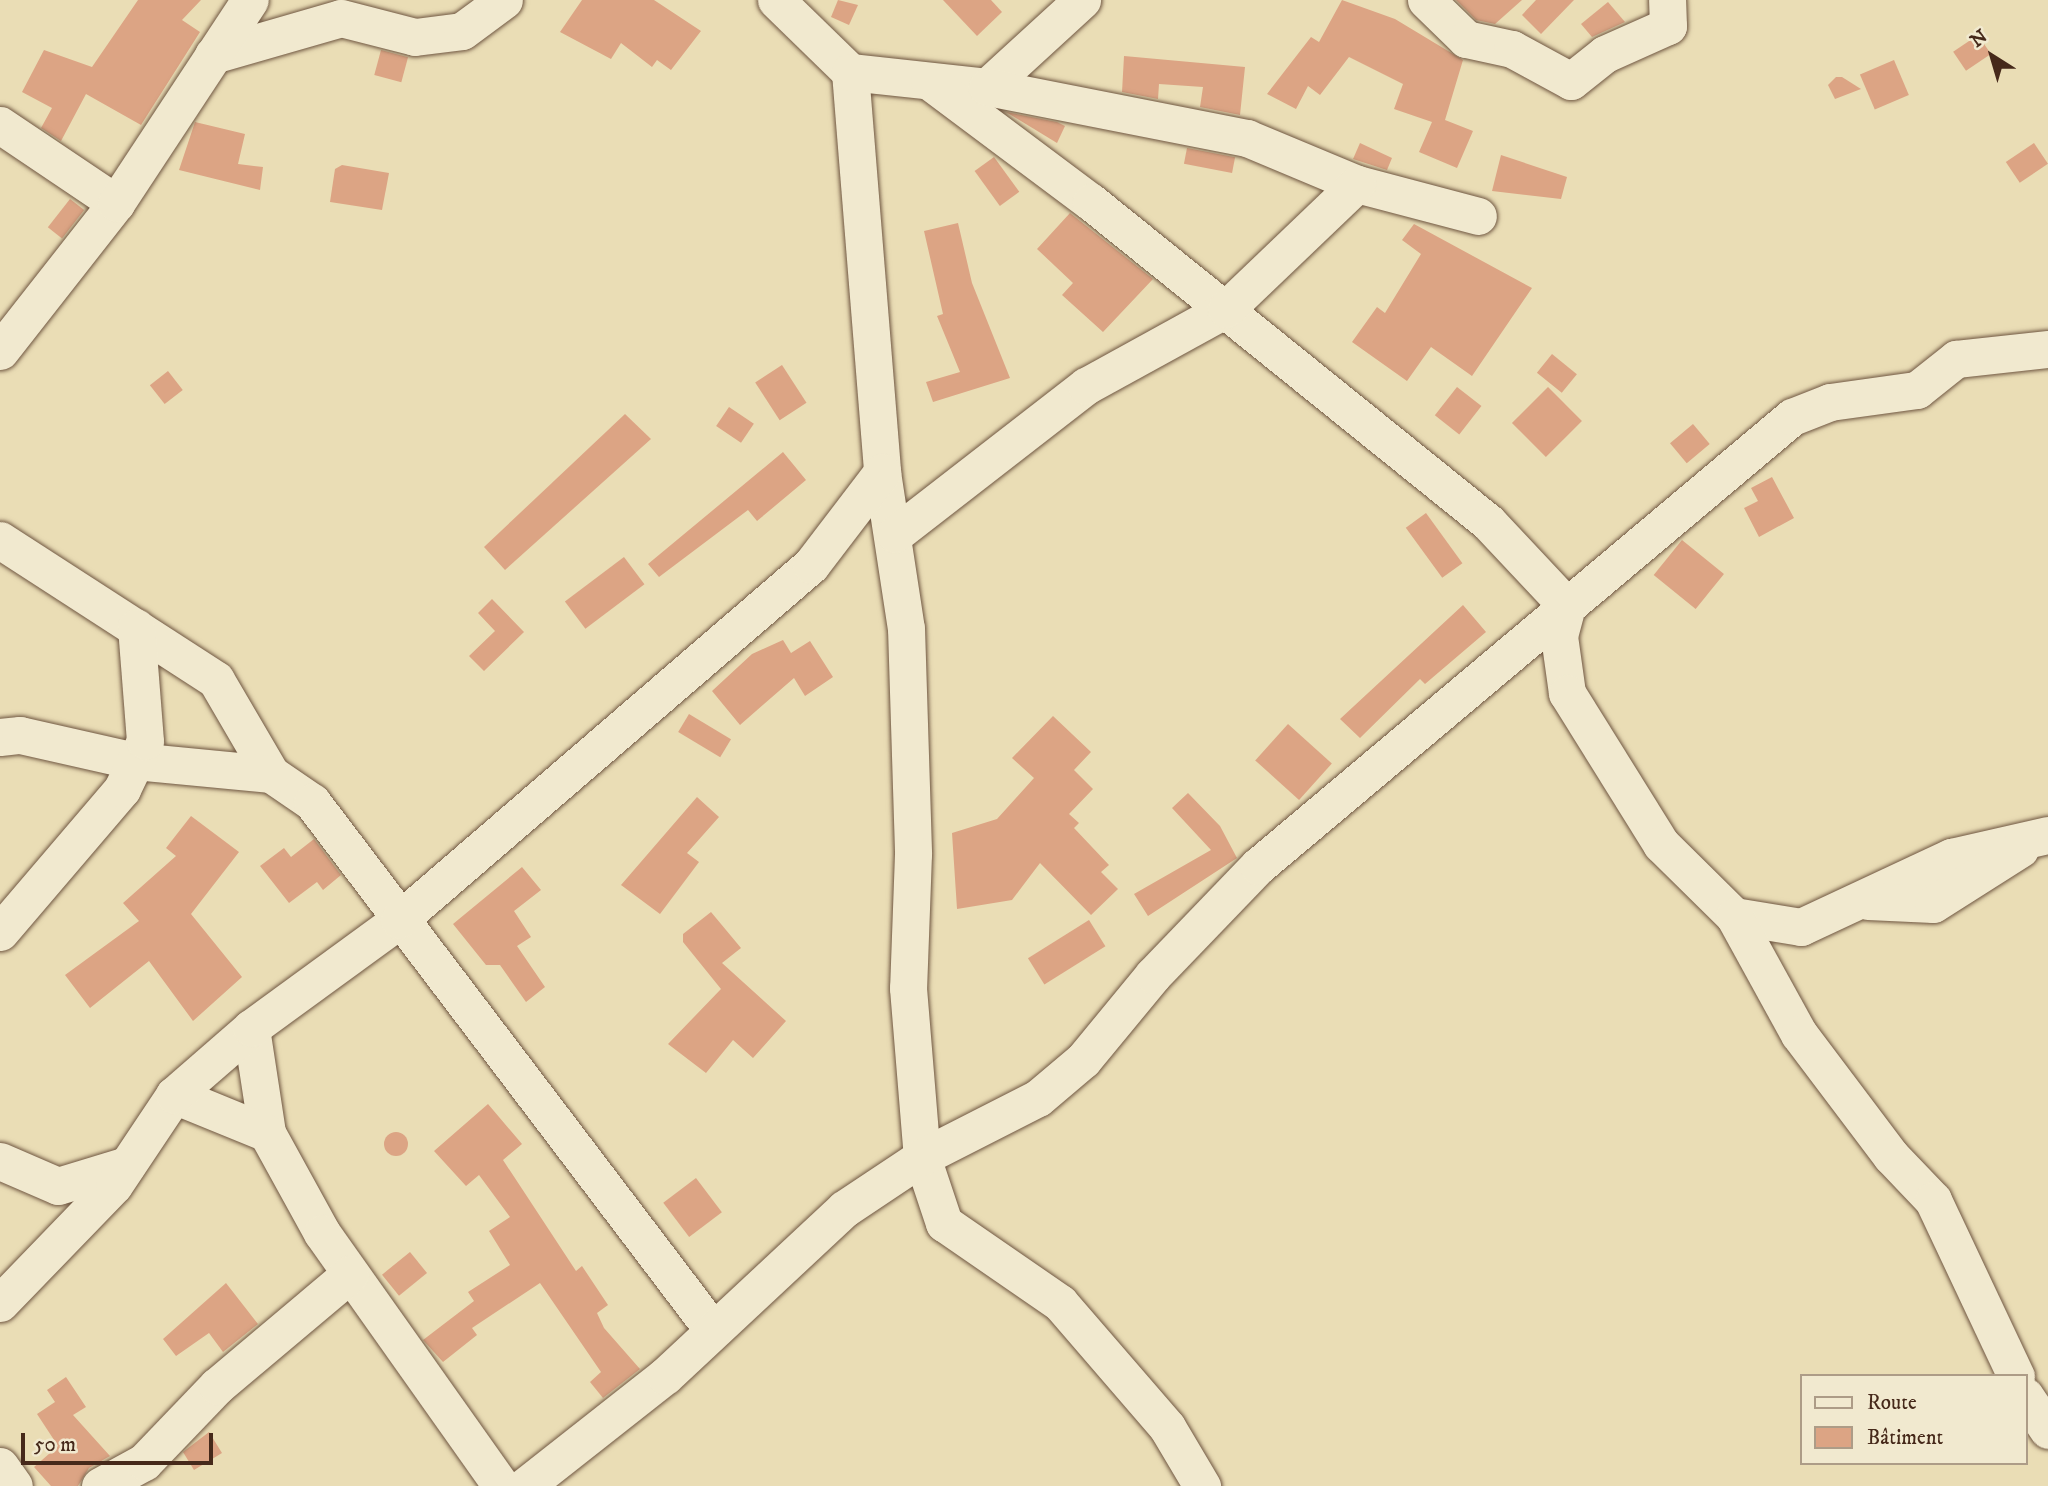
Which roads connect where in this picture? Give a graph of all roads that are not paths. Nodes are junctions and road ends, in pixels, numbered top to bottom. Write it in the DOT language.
graph roads {
  1 [pos="250,0"];
  2 [pos="504,0"];
  3 [pos="776,0"];
  4 [pos="1082,0"];
  5 [pos="1426,0"];
  6 [pos="1667,0"];
  7 [pos="213,55"];
  8 [pos="850,72"];
  9 [pos="929,81"];
  10 [pos="987,87"];
  11 [pos="0,125"];
  12 [pos="1357,184"];
  13 [pos="116,203"];
  14 [pos="1478,216"];
  15 [pos="1226,309"];
  16 [pos="2048,349"];
  17 [pos="0,351"];
  18 [pos="882,472"];
  19 [pos="895,534"];
  20 [pos="0,540"];
  21 [pos="1567,606"];
  22 [pos="136,628"];
  23 [pos="0,737"];
  24 [pos="135,761"];
  25 [pos="271,774"];
  26 [pos="2042,836"];
  27 [pos="1734,916"];
  28 [pos="399,920"];
  29 [pos="0,932"];
  30 [pos="251,1028"];
  31 [pos="174,1095"];
  32 [pos="267,1133"];
  33 [pos="922,1157"];
  34 [pos="0,1161"];
  35 [pos="127,1165"];
  36 [pos="350,1274"];
  37 [pos="0,1303"];
  38 [pos="712,1329"];
  39 [pos="2015,1374"];
  40 [pos="2027,1399"];
  41 [pos="2048,1430"];
  42 [pos="0,1466"];
  43 [pos="13,1486"];
  44 [pos="100,1486"];
  45 [pos="501,1486"];
  46 [pos="525,1486"];
  47 [pos="1202,1486"];
  1 -- 7 [label="street"];
  2 -- 7 [label="street"];
  3 -- 8 [label="street"];
  4 -- 10 [label="street"];
  5 -- 6 [label="street"];
  7 -- 13 [label="street"];
  8 -- 9 [label="street"];
  8 -- 18 [label="street"];
  9 -- 10 [label="street"];
  9 -- 15 [label="street"];
  10 -- 12 [label="street"];
  11 -- 13 [label="street"];
  12 -- 14 [label="street"];
  12 -- 15 [label="street"];
  13 -- 17 [label="street"];
  15 -- 19 [label="street"];
  15 -- 21 [label="street"];
  16 -- 21 [label="street"];
  18 -- 19 [label="street"];
  18 -- 28 [label="street"];
  19 -- 33 [label="street"];
  20 -- 22 [label="street"];
  21 -- 27 [label="street"];
  21 -- 33 [label="street"];
  22 -- 24 [label="street"];
  22 -- 25 [label="street"];
  23 -- 24 [label="street"];
  24 -- 25 [label="street"];
  24 -- 29 [label="street"];
  25 -- 28 [label="street"];
  26 -- 27 [label="street"];
  27 -- 39 [label="street"];
  28 -- 30 [label="street"];
  28 -- 38 [label="street"];
  30 -- 31 [label="street"];
  30 -- 32 [label="street"];
  31 -- 32 [label="street"];
  31 -- 35 [label="street"];
  32 -- 36 [label="street"];
  33 -- 38 [label="street"];
  33 -- 47 [label="street"];
  34 -- 35 [label="street"];
  35 -- 37 [label="street"];
  36 -- 44 [label="street"];
  36 -- 45 [label="street"];
  38 -- 46 [label="street"];
  40 -- 41 [label="street"];
  42 -- 43 [label="street"];
}
